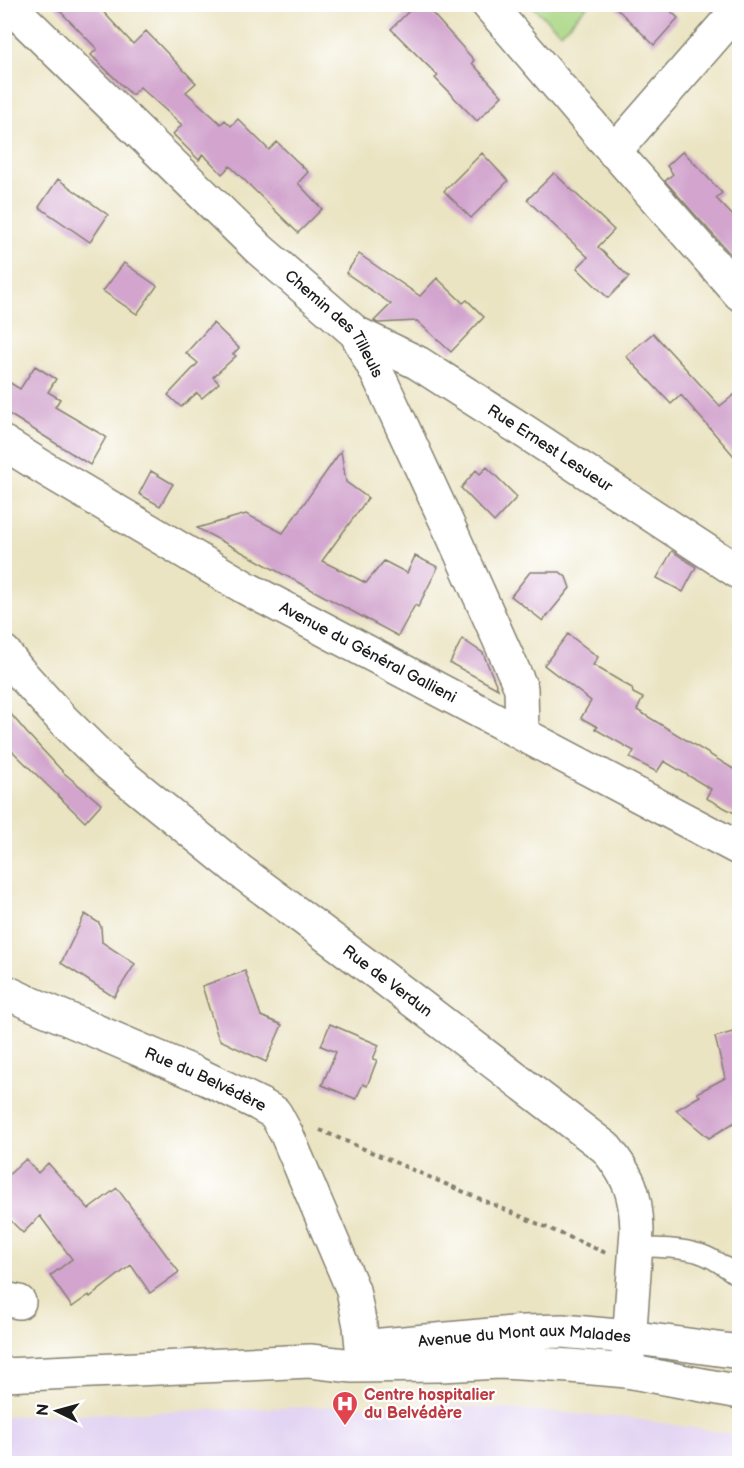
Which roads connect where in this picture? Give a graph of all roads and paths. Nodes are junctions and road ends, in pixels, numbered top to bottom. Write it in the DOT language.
graph roads {
  1 [pos="8,4"];
  2 [pos="488,4"];
  3 [pos="740,7"];
  4 [pos="614,152"];
  5 [pos="740,294"];
  6 [pos="356,333"];
  7 [pos="4,443"];
  8 [pos="740,573"];
  9 [pos="4,652"];
  10 [pos="522,733"];
  11 [pos="740,849"];
  12 [pos="4,991"];
  13 [pos="314,1127"];
  14 [pos="634,1256"];
  15 [pos="740,1278"];
  16 [pos="629,1337"];
  17 [pos="362,1347"];
  18 [pos="740,1352"];
  19 [pos="310,1361"];
  20 [pos="627,1371"];
  21 [pos="4,1375"];
  22 [pos="740,1392"];
  1 -- 6 [label="street, Chemin des Tilleuls"];
  2 -- 4 [label="street"];
  3 -- 4 [label="street"];
  4 -- 5 [label="street"];
  6 -- 8 [label="street, Rue Ernest Lesueur"];
  6 -- 10 [label="street, Chemin des Tilleuls"];
  7 -- 10 [label="street, Avenue du Général Gallieni"];
  9 -- 14 [label="street, Rue de Verdun"];
  10 -- 11 [label="street, Avenue du Général Gallieni"];
  12 -- 17 [label="street, Rue du Belvédère"];
  13 -- 14 [label="path"];
  14 -- 15 [label="lane"];
  14 -- 16 [label="street, Rue de Verdun"];
  16 -- 17 [label="street, Avenue du Mont aux Malades"];
  16 -- 18 [label="street, Avenue du Mont aux Malades"];
  16 -- 20 [label="street, Rue de Verdun"];
  17 -- 19 [label="street, Avenue du Mont aux Malades"];
  19 -- 20 [label="street, Avenue du Mont aux Malades"];
  19 -- 21 [label="street, Avenue du Mont aux Malades"];
  20 -- 22 [label="street, Avenue du Mont aux Malades"];
}
